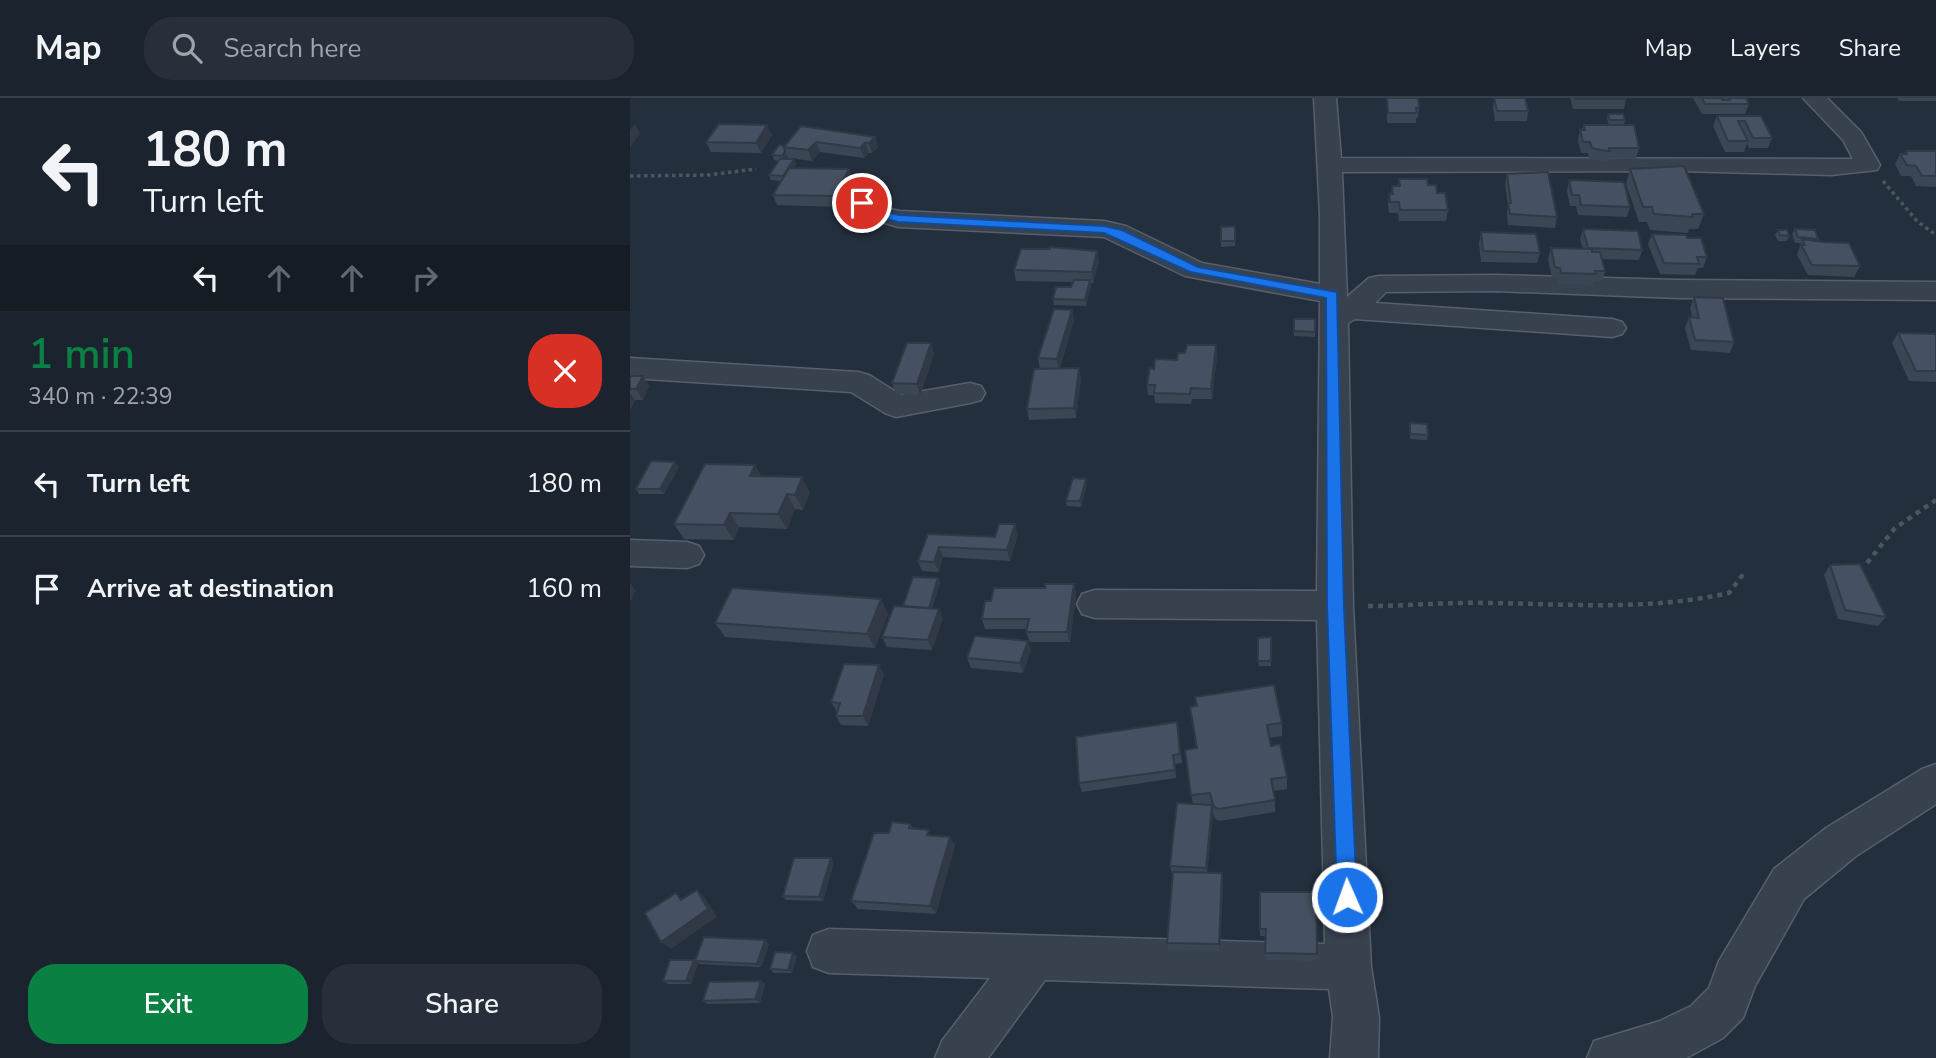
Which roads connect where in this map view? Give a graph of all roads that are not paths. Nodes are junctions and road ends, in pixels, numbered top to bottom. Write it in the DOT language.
graph roads {
  1 [pos="1325,98"];
  2 [pos="1814,98"];
  3 [pos="1328,165"];
  4 [pos="849,194"];
  5 [pos="1936,291"];
  6 [pos="1338,308"];
  7 [pos="1612,328"];
  8 [pos="630,368"];
  9 [pos="970,393"];
  10 [pos="630,553"];
  11 [pos="687,555"];
  12 [pos="1095,604"];
  13 [pos="1335,606"];
  14 [pos="1936,782"];
  15 [pos="829,951"];
  16 [pos="1034,957"];
  17 [pos="1348,967"];
  18 [pos="959,1058"];
  19 [pos="1354,1058"];
  20 [pos="1611,1058"];
  1 -- 3 [label="street"];
  2 -- 3 [label="street"];
  3 -- 6 [label="street"];
  4 -- 6 [label="street"];
  5 -- 6 [label="street"];
  6 -- 7 [label="street"];
  6 -- 13 [label="street"];
  8 -- 9 [label="street"];
  10 -- 11 [label="street"];
  12 -- 13 [label="street"];
  13 -- 17 [label="street"];
  14 -- 20 [label="street"];
  15 -- 16 [label="street"];
  16 -- 17 [label="street"];
  16 -- 18 [label="street"];
  17 -- 19 [label="street"];
}
